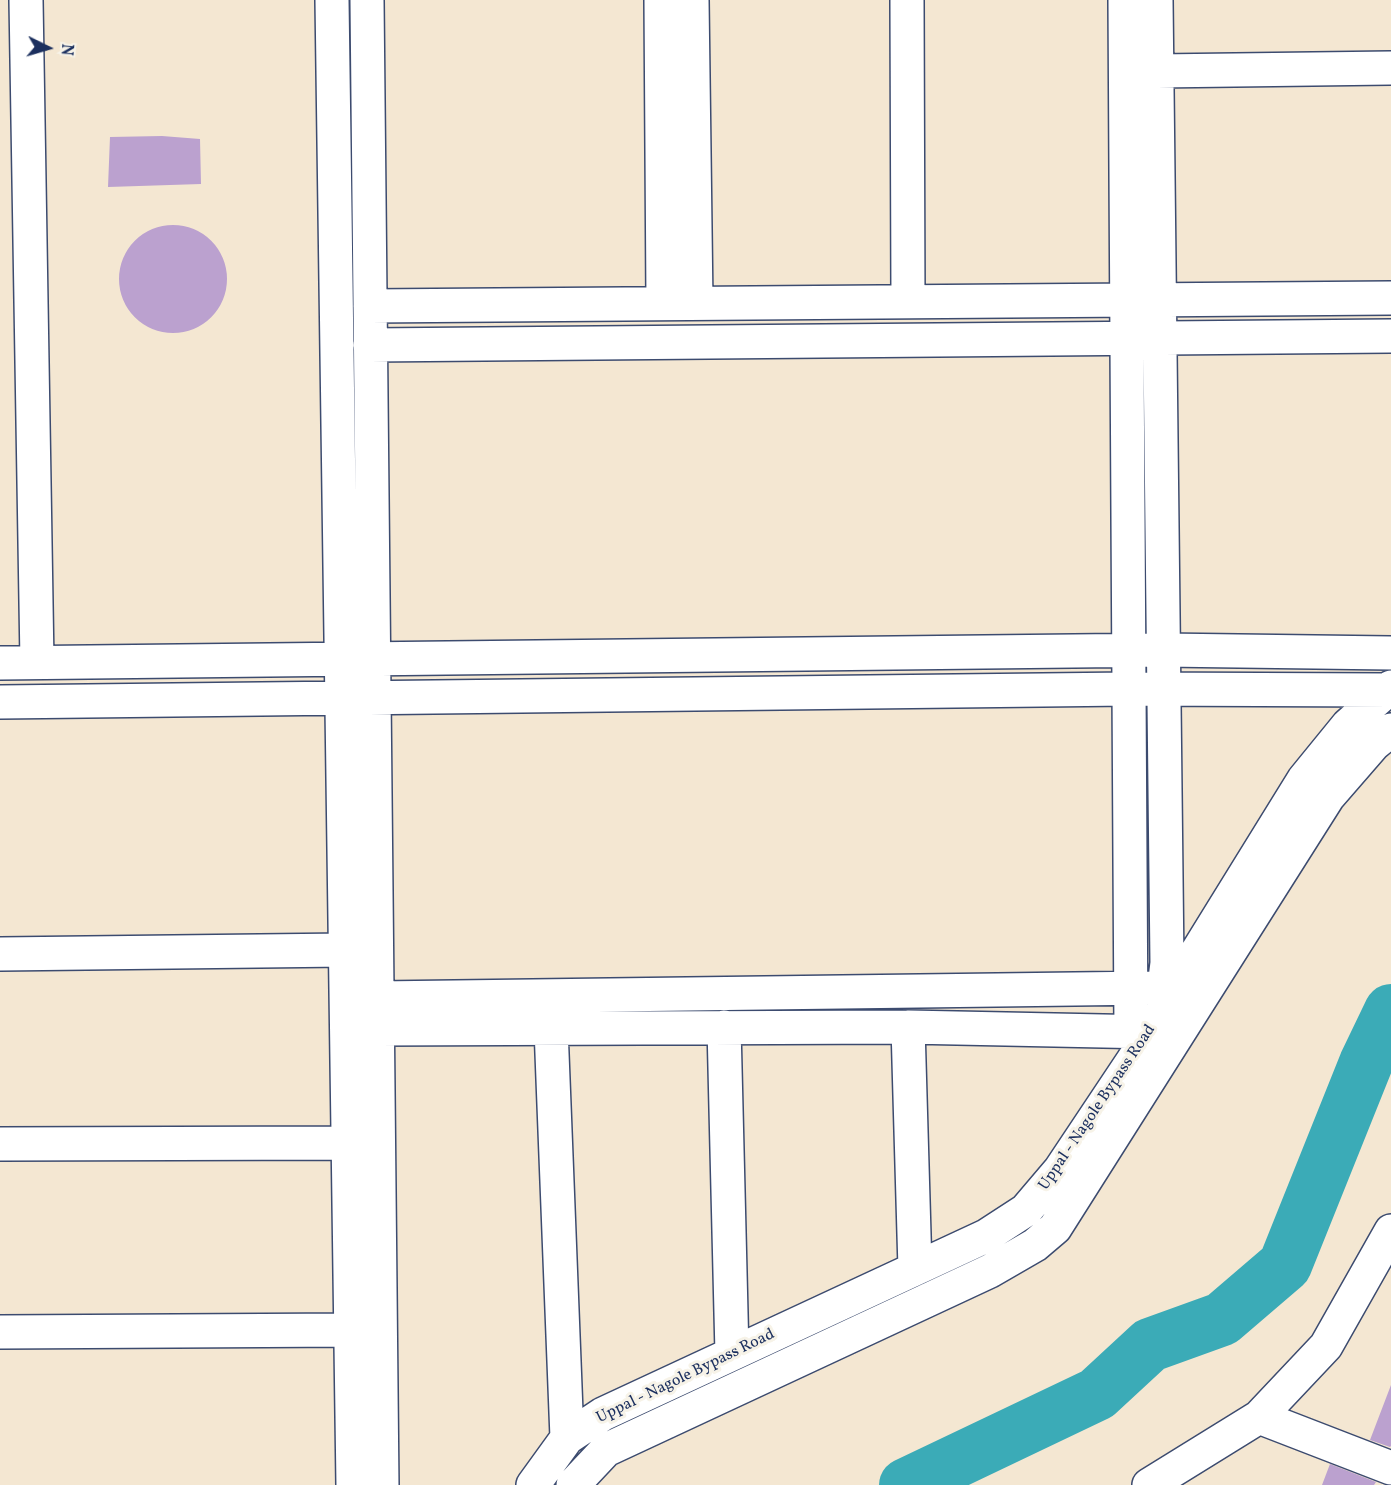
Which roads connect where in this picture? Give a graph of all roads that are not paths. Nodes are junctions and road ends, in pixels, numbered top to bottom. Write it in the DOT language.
graph roads {
  1 [pos="26,0"];
  2 [pos="332,0"];
  3 [pos="367,0"];
  4 [pos="661,0"];
  5 [pos="692,0"];
  6 [pos="907,0"];
  7 [pos="1125,0"];
  8 [pos="1156,0"];
  9 [pos="1391,68"];
  10 [pos="1157,71"];
  11 [pos="1391,298"];
  12 [pos="1160,299"];
  13 [pos="1126,300"];
  14 [pos="908,302"];
  15 [pos="663,303"];
  16 [pos="696,303"];
  17 [pos="370,306"];
  18 [pos="1391,336"];
  19 [pos="1126,337"];
  20 [pos="1160,337"];
  21 [pos="370,345"];
  22 [pos="1163,650"];
  23 [pos="1127,651"];
  24 [pos="1391,653"];
  25 [pos="358,659"];
  26 [pos="37,662"];
  27 [pos="0,663"];
  28 [pos="1164,688"];
  29 [pos="1129,689"];
  30 [pos="1390,689"];
  31 [pos="358,698"];
  32 [pos="0,702"];
  33 [pos="1391,730"];
  34 [pos="346,950"];
  35 [pos="0,954"];
  36 [pos="1170,986"];
  37 [pos="1130,989"];
  38 [pos="377,1014"];
  39 [pos="724,1027"];
  40 [pos="908,1027"];
  41 [pos="551,1028"];
  42 [pos="1142,1032"];
  43 [pos="349,1143"];
  44 [pos="0,1144"];
  45 [pos="1391,1231"];
  46 [pos="915,1269"];
  47 [pos="351,1330"];
  48 [pos="0,1332"];
  49 [pos="732,1354"];
  50 [pos="1259,1417"];
  51 [pos="567,1438"];
  52 [pos="1391,1468"];
  53 [pos="353,1485"];
  54 [pos="382,1485"];
  55 [pos="533,1485"];
  56 [pos="573,1485"];
  57 [pos="1149,1485"];
  1 -- 26 [label="street"];
  2 -- 25 [label="street"];
  3 -- 17 [label="street"];
  4 -- 15 [label="street"];
  5 -- 16 [label="street"];
  6 -- 14 [label="street"];
  7 -- 13 [label="street"];
  8 -- 10 [label="street"];
  9 -- 10 [label="street"];
  10 -- 12 [label="street"];
  11 -- 12 [label="street"];
  12 -- 13 [label="street"];
  12 -- 20 [label="street"];
  13 -- 14 [label="street"];
  13 -- 19 [label="street"];
  14 -- 16 [label="street"];
  15 -- 16 [label="street"];
  15 -- 17 [label="street"];
  17 -- 21 [label="street"];
  18 -- 20 [label="street"];
  19 -- 20 [label="street"];
  19 -- 21 [label="street"];
  19 -- 23 [label="street"];
  20 -- 22 [label="street"];
  21 -- 25 [label="street"];
  22 -- 23 [label="street"];
  22 -- 24 [label="street"];
  22 -- 28 [label="street"];
  23 -- 25 [label="street"];
  23 -- 29 [label="street"];
  25 -- 26 [label="street"];
  25 -- 31 [label="street"];
  26 -- 27 [label="street"];
  28 -- 29 [label="street"];
  28 -- 30 [label="street"];
  28 -- 36 [label="street"];
  29 -- 31 [label="street"];
  29 -- 37 [label="street"];
  30 -- 36 [label="street, Uppal - Nagole Bypass Road"];
  31 -- 32 [label="street"];
  31 -- 34 [label="street"];
  31 -- 38 [label="street"];
  33 -- 56 [label="street, Uppal - Nagole Bypass Road"];
  34 -- 35 [label="street"];
  34 -- 43 [label="street"];
  36 -- 37 [label="street"];
  36 -- 42 [label="street, Uppal - Nagole Bypass Road"];
  37 -- 38 [label="street"];
  37 -- 42 [label="street"];
  38 -- 41 [label="street"];
  38 -- 54 [label="street"];
  39 -- 40 [label="street"];
  39 -- 41 [label="street"];
  39 -- 49 [label="street"];
  40 -- 42 [label="street"];
  40 -- 46 [label="street"];
  41 -- 51 [label="street"];
  42 -- 46 [label="street, Uppal - Nagole Bypass Road"];
  43 -- 44 [label="street"];
  43 -- 47 [label="street"];
  45 -- 50 [label="street"];
  46 -- 49 [label="street, Uppal - Nagole Bypass Road"];
  47 -- 48 [label="street"];
  47 -- 53 [label="street"];
  49 -- 51 [label="street, Uppal - Nagole Bypass Road"];
  50 -- 52 [label="street"];
  50 -- 57 [label="street"];
  51 -- 55 [label="street, Uppal - Nagole Bypass Road"];
}
